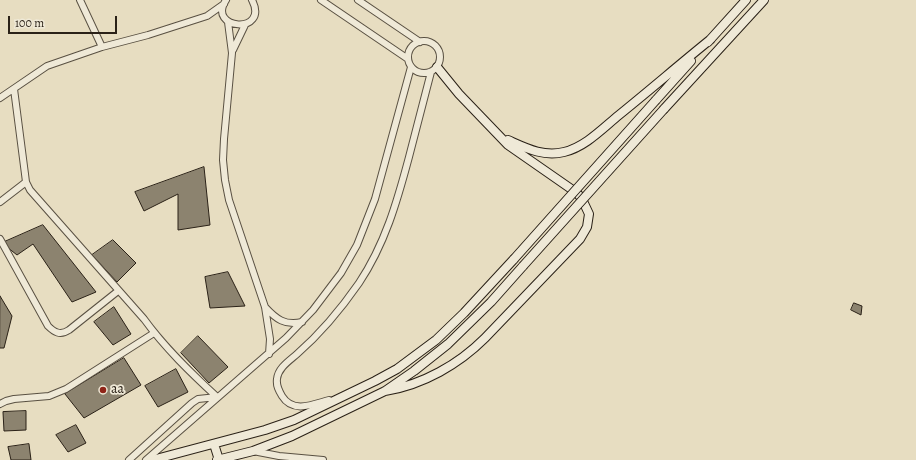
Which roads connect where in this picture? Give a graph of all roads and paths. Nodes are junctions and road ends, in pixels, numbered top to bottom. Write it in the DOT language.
graph roads {
  1 [pos="80,0"];
  2 [pos="321,0"];
  3 [pos="358,0"];
  4 [pos="746,0"];
  5 [pos="764,0"];
  6 [pos="225,2"];
  7 [pos="254,2"];
  8 [pos="207,16"];
  9 [pos="227,20"];
  10 [pos="244,25"];
  11 [pos="711,39"];
  12 [pos="420,42"];
  13 [pos="102,47"];
  14 [pos="232,53"];
  15 [pos="408,59"];
  16 [pos="411,67"];
  17 [pos="434,70"];
  18 [pos="14,89"];
  19 [pos="0,98"];
  20 [pos="499,136"];
  21 [pos="26,182"];
  22 [pos="0,202"];
  23 [pos="0,239"];
  24 [pos="118,291"];
  25 [pos="265,308"];
  26 [pos="302,322"];
  27 [pos="154,333"];
  28 [pos="269,354"];
  29 [pos="385,391"];
  30 [pos="217,397"];
  31 [pos="339,399"];
  32 [pos="0,404"];
  33 [pos="214,444"];
  34 [pos="253,451"];
  35 [pos="129,460"];
  36 [pos="146,460"];
  37 [pos="152,460"];
  38 [pos="218,460"];
  39 [pos="323,460"];
  1 -- 13 [label="street"];
  2 -- 15 [label="street"];
  3 -- 12 [label="street"];
  4 -- 11 [label="main road"];
  5 -- 29 [label="main road, bridge"];
  6 -- 8 [label="street"];
  6 -- 9 [label="street"];
  7 -- 10 [label="street"];
  8 -- 9 [label="street"];
  8 -- 13 [label="street"];
  9 -- 10 [label="street"];
  9 -- 14 [label="street"];
  10 -- 14 [label="street"];
  11 -- 20 [label="main road"];
  11 -- 31 [label="main road, bridge"];
  12 -- 15 [label="street"];
  12 -- 17 [label="street"];
  13 -- 18 [label="street"];
  14 -- 25 [label="street"];
  15 -- 16 [label="street"];
  16 -- 17 [label="street"];
  16 -- 26 [label="street"];
  17 -- 20 [label="main road"];
  17 -- 31 [label="street"];
  18 -- 19 [label="street"];
  18 -- 21 [label="street"];
  20 -- 29 [label="main road"];
  21 -- 22 [label="street"];
  21 -- 24 [label="street"];
  23 -- 24 [label="street"];
  24 -- 27 [label="street"];
  25 -- 26 [label="street"];
  25 -- 28 [label="street"];
  26 -- 28 [label="street"];
  27 -- 30 [label="street"];
  27 -- 32 [label="street"];
  28 -- 30 [label="street"];
  29 -- 34 [label="main road"];
  30 -- 35 [label="street"];
  30 -- 36 [label="street"];
  31 -- 33 [label="main road"];
  33 -- 37 [label="main road"];
  33 -- 38 [label="main road"];
  34 -- 38 [label="main road"];
  34 -- 39 [label="street"];
}
